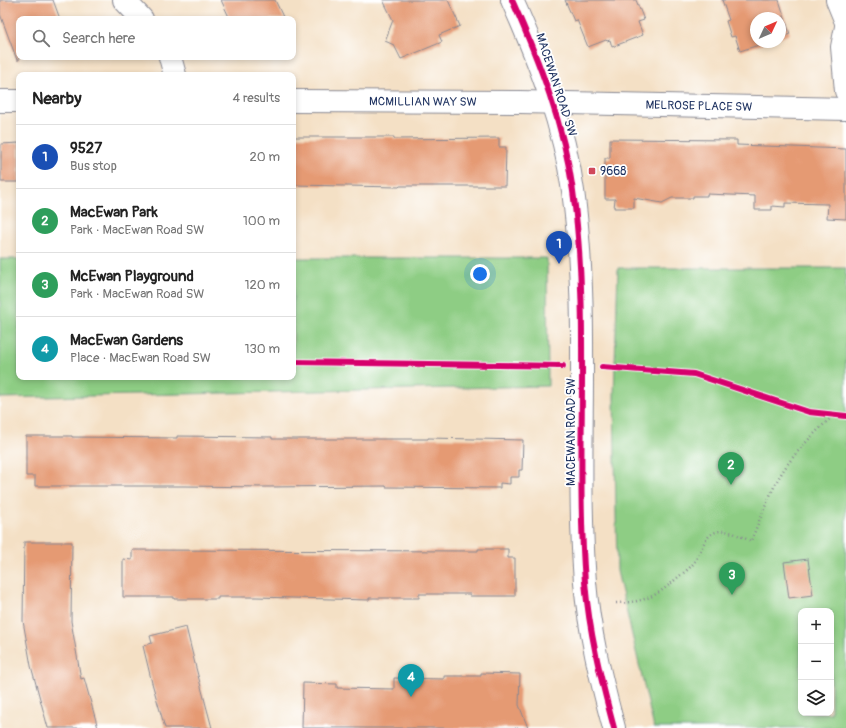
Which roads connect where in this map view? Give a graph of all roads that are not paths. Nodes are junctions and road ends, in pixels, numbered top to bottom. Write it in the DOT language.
graph roads {
  1 [pos="124,0"];
  2 [pos="512,0"];
  3 [pos="836,0"];
  4 [pos="139,16"];
  5 [pos="846,22"];
  6 [pos="846,27"];
  7 [pos="171,60"];
  8 [pos="174,72"];
  9 [pos="846,91"];
  10 [pos="16,100"];
  11 [pos="0,101"];
  12 [pos="296,101"];
  13 [pos="552,102"];
  14 [pos="846,109"];
  15 [pos="614,728"];
  1 -- 4 [label="street"];
  2 -- 13 [label="street, MACEWAN ROAD SW"];
  3 -- 5 [label="street"];
  6 -- 9 [label="street"];
  7 -- 8 [label="street"];
  10 -- 11 [label="street"];
  12 -- 13 [label="street, MCMILLIAN WAY SW"];
  13 -- 14 [label="street, MELROSE PLACE SW"];
  13 -- 15 [label="street, MACEWAN ROAD SW"];
}
